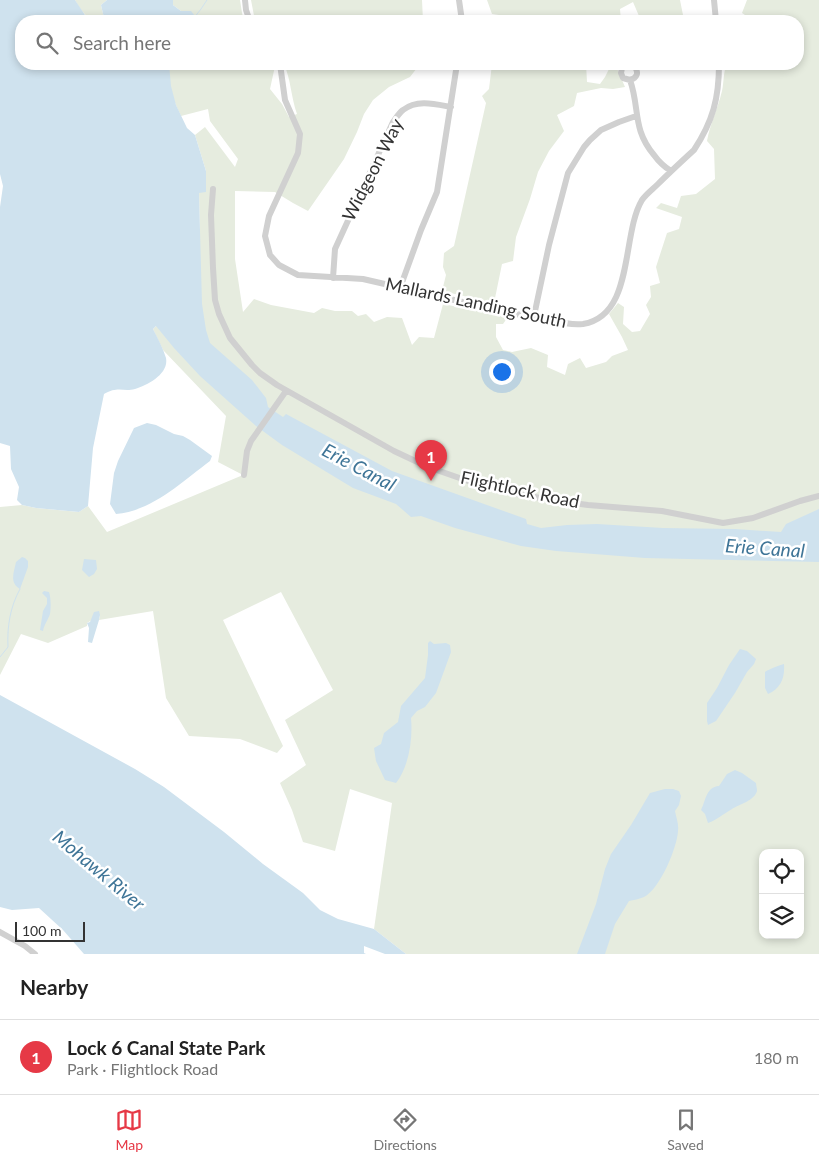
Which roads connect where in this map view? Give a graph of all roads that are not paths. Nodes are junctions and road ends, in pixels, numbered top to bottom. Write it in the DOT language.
graph roads {
  1 [pos="245,0"];
  2 [pos="459,0"];
  3 [pos="714,0"];
  4 [pos="248,15"];
  5 [pos="461,15"];
  6 [pos="715,15"];
  7 [pos="281,70"];
  8 [pos="456,70"];
  9 [pos="622,70"];
  10 [pos="637,70"];
  11 [pos="719,70"];
  12 [pos="630,80"];
  13 [pos="451,106"];
  14 [pos="636,116"];
  15 [pos="671,171"];
  16 [pos="213,189"];
  17 [pos="333,278"];
  18 [pos="400,288"];
  19 [pos="534,316"];
  20 [pos="286,391"];
  21 [pos="244,475"];
  22 [pos="819,496"];
  23 [pos="0,932"];
  24 [pos="35,954"];
  1 -- 4 [label="street"];
  2 -- 5 [label="street"];
  3 -- 6 [label="street"];
  7 -- 17 [label="street, Mallards Landing South"];
  8 -- 13 [label="street"];
  9 -- 12 [label="street"];
  10 -- 12 [label="street"];
  11 -- 15 [label="street, Mallards Landing South"];
  12 -- 14 [label="street"];
  13 -- 17 [label="street, Widgeon Way"];
  13 -- 18 [label="street"];
  14 -- 15 [label="street"];
  14 -- 19 [label="street"];
  15 -- 19 [label="street, Mallards Landing South"];
  16 -- 20 [label="street, Flightlock Road"];
  17 -- 18 [label="street, Mallards Landing South"];
  18 -- 19 [label="street, Mallards Landing South"];
  20 -- 21 [label="street"];
  20 -- 22 [label="street, Flightlock Road"];
  23 -- 24 [label="street"];
}
